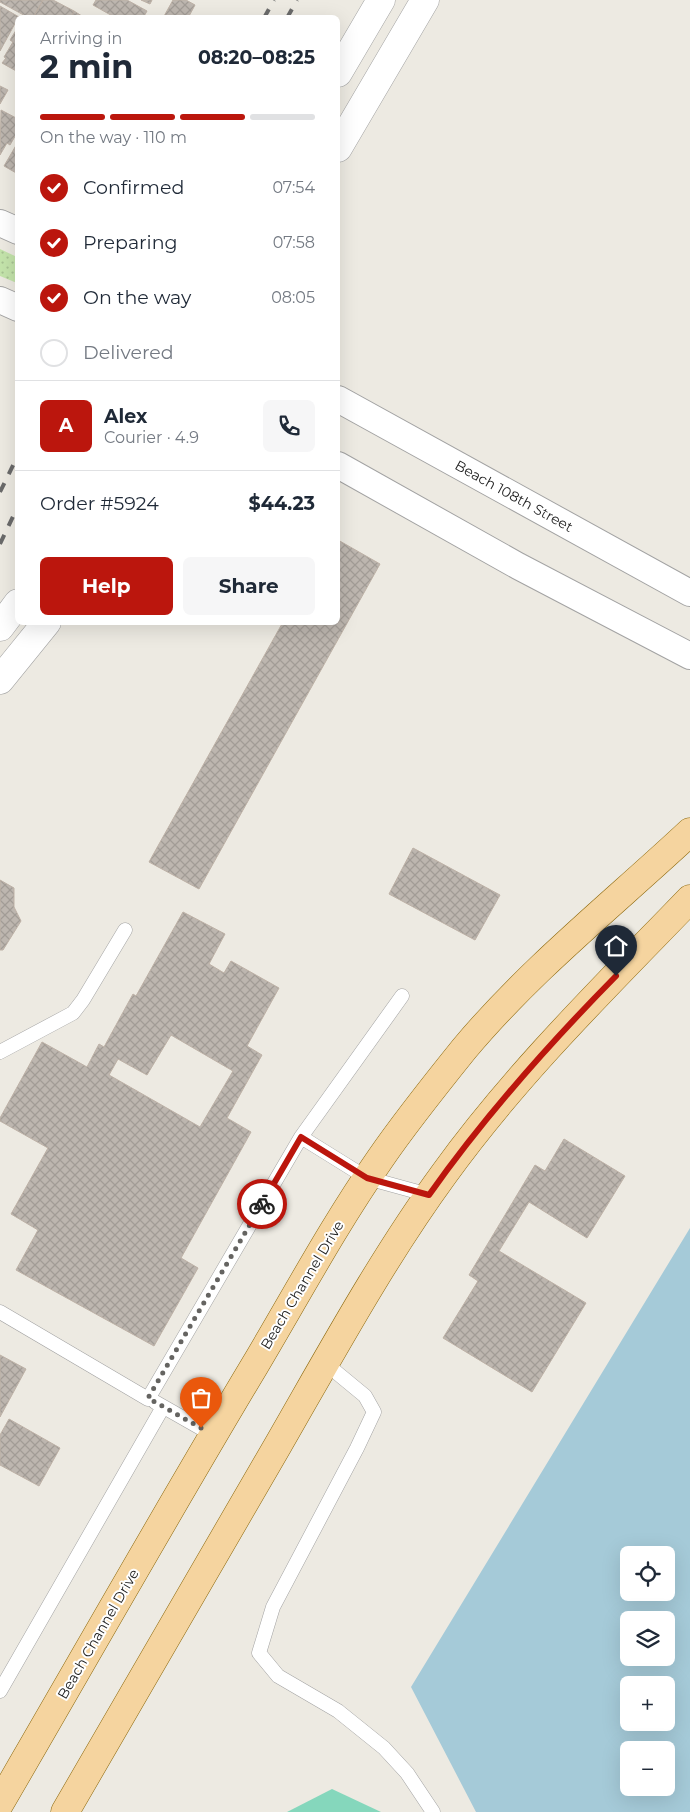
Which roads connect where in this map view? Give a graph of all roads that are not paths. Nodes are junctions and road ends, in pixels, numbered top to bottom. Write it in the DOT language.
graph roads {
  1 [pos="381,0"];
  2 [pos="425,0"];
  3 [pos="340,70"];
  4 [pos="340,145"];
  5 [pos="0,223"];
  6 [pos="15,230"];
  7 [pos="0,300"];
  8 [pos="15,307"];
  9 [pos="340,400"];
  10 [pos="340,466"];
  11 [pos="690,593"];
  12 [pos="15,607"];
  13 [pos="45,625"];
  14 [pos="0,627"];
  15 [pos="690,656"];
  16 [pos="0,680"];
  17 [pos="690,832"];
  18 [pos="690,899"];
  19 [pos="125,930"];
  20 [pos="402,996"];
  21 [pos="0,1052"];
  22 [pos="301,1137"];
  23 [pos="367,1178"];
  24 [pos="429,1195"];
  25 [pos="0,1312"];
  26 [pos="325,1363"];
  27 [pos="148,1398"];
  28 [pos="163,1407"];
  29 [pos="213,1435"];
  30 [pos="0,1691"];
  31 [pos="0,1803"];
  32 [pos="65,1812"];
  33 [pos="433,1812"];
  1 -- 3 [label="street"];
  2 -- 4 [label="street"];
  5 -- 6 [label="street"];
  7 -- 8 [label="street"];
  9 -- 11 [label="street, Beach 108th Street"];
  10 -- 15 [label="street"];
  12 -- 14 [label="street"];
  13 -- 16 [label="street"];
  17 -- 23 [label="main road, Beach Channel Drive"];
  18 -- 24 [label="main road"];
  19 -- 21 [label="lane"];
  20 -- 22 [label="lane"];
  22 -- 23 [label="lane"];
  22 -- 27 [label="lane"];
  23 -- 24 [label="lane"];
  23 -- 29 [label="main road, Beach Channel Drive"];
  24 -- 26 [label="main road"];
  25 -- 27 [label="lane"];
  26 -- 32 [label="main road"];
  26 -- 33 [label="lane"];
  27 -- 28 [label="lane"];
  28 -- 29 [label="lane"];
  28 -- 30 [label="lane"];
  29 -- 31 [label="main road, Beach Channel Drive"];
}
